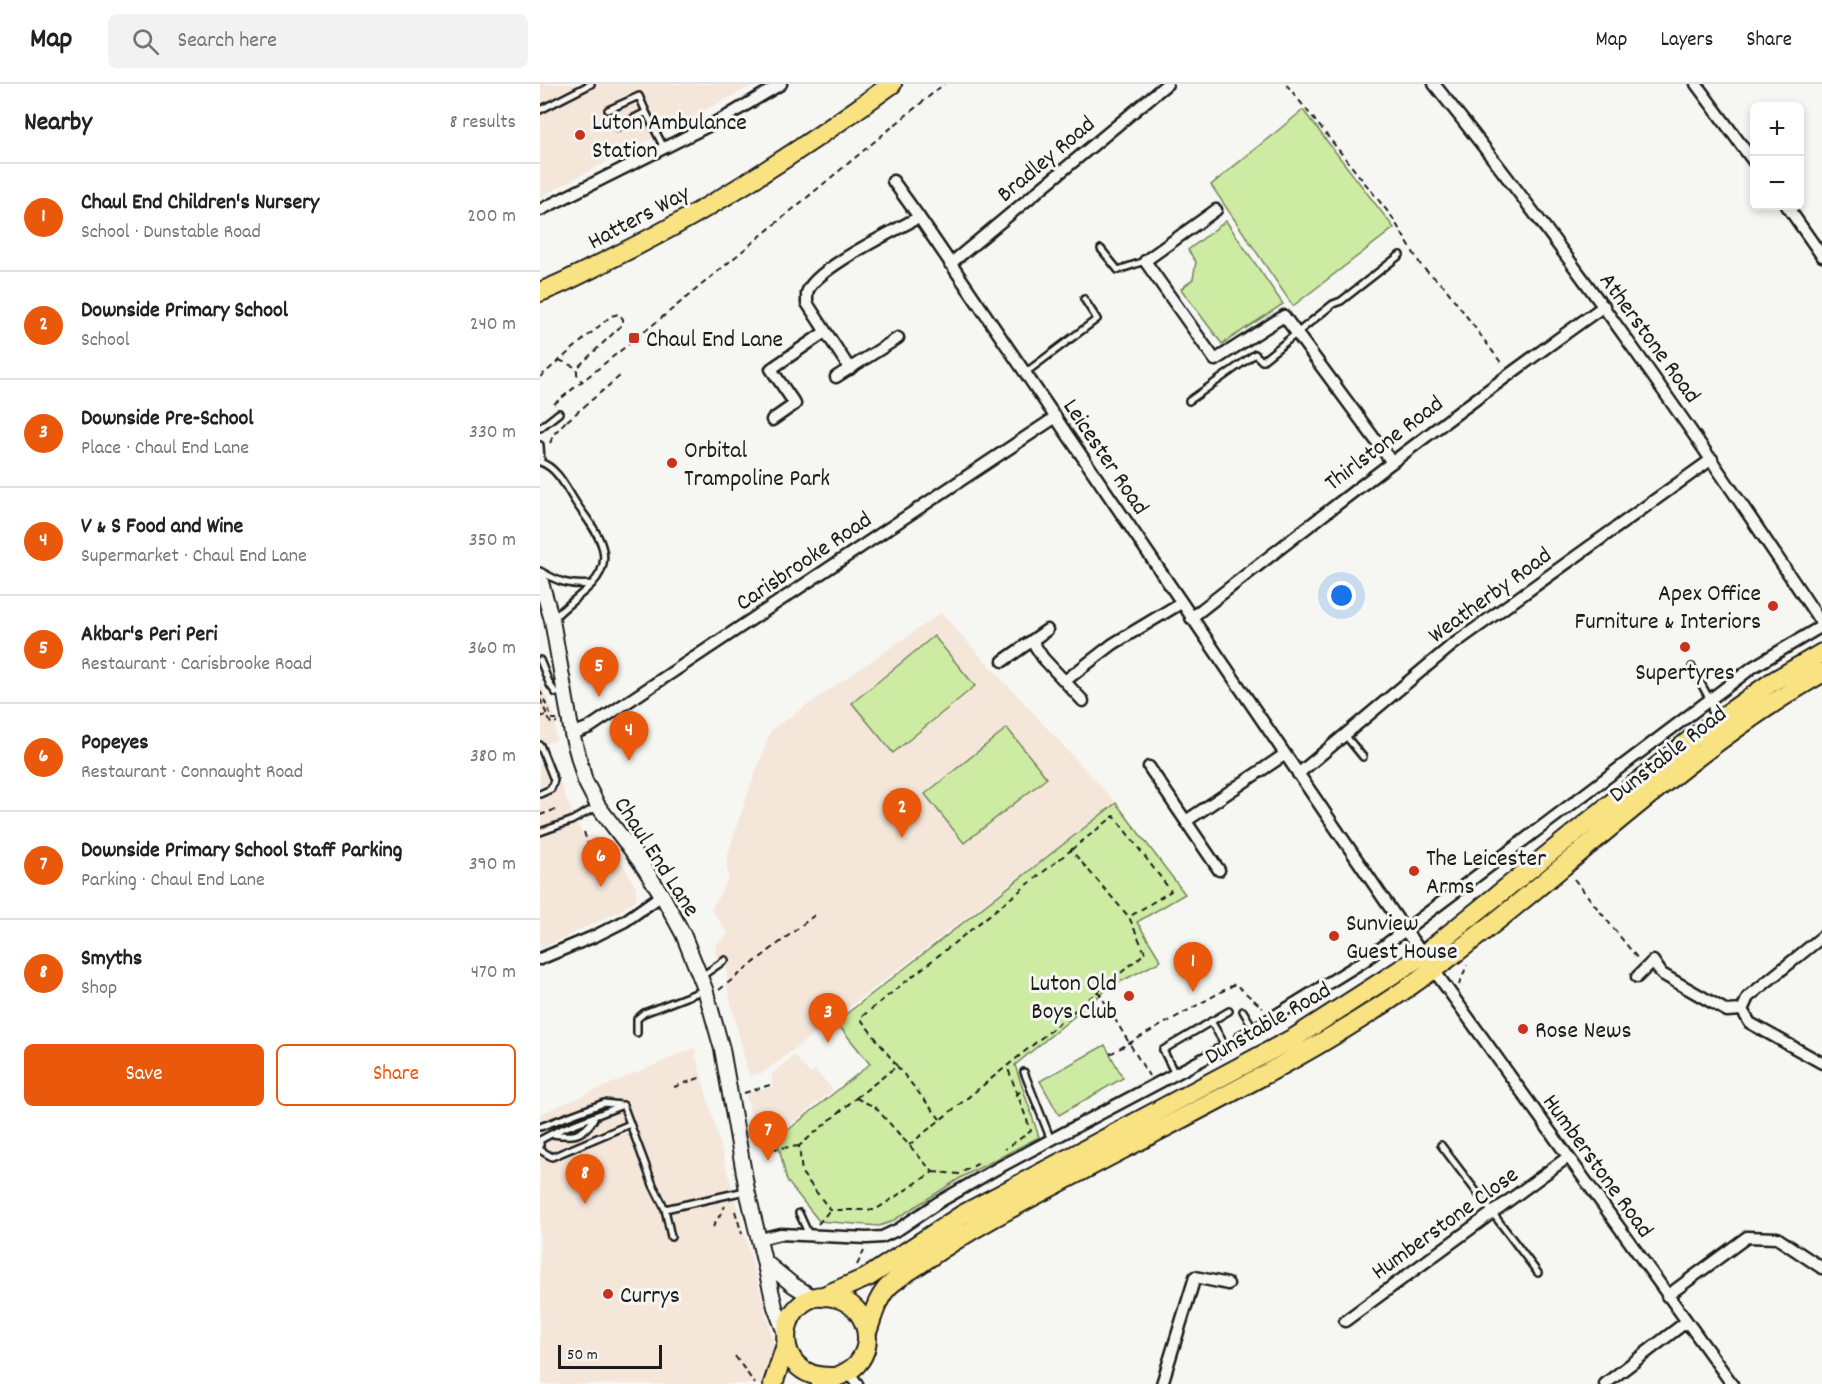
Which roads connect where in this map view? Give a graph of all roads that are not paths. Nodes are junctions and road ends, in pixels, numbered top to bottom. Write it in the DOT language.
graph roads {
  1 [pos="591,84"];
  2 [pos="781,84"];
  3 [pos="892,84"];
  4 [pos="1167,84"];
  5 [pos="1434,84"];
  6 [pos="1698,85"];
  7 [pos="540,110"];
  8 [pos="608,110"];
  9 [pos="646,112"];
  10 [pos="617,127"];
  11 [pos="664,148"];
  12 [pos="1751,156"];
  13 [pos="893,181"];
  14 [pos="540,210"];
  15 [pos="1216,210"];
  16 [pos="1790,210"];
  17 [pos="919,216"];
  18 [pos="1101,249"];
  19 [pos="1400,255"];
  20 [pos="1822,256"];
  21 [pos="1145,261"];
  22 [pos="950,264"];
  23 [pos="545,292"];
  24 [pos="1084,299"];
  25 [pos="1604,306"];
  26 [pos="825,332"];
  27 [pos="1297,333"];
  28 [pos="898,338"];
  29 [pos="850,369"];
  30 [pos="1025,373"];
  31 [pos="836,377"];
  32 [pos="1189,401"];
  33 [pos="559,413"];
  34 [pos="1056,417"];
  35 [pos="772,420"];
  36 [pos="540,428"];
  37 [pos="540,445"];
  38 [pos="1712,459"];
  39 [pos="1391,461"];
  40 [pos="542,463"];
  41 [pos="540,571"];
  42 [pos="540,579"];
  43 [pos="593,584"];
  44 [pos="1181,603"];
  45 [pos="1191,618"];
  46 [pos="552,620"];
  47 [pos="1822,625"];
  48 [pos="1047,630"];
  49 [pos="1032,641"];
  50 [pos="1822,653"];
  51 [pos="540,660"];
  52 [pos="1003,661"];
  53 [pos="1692,667"];
  54 [pos="1822,673"];
  55 [pos="1066,680"];
  56 [pos="565,691"];
  57 [pos="1710,700"];
  58 [pos="1083,701"];
  59 [pos="1713,724"];
  60 [pos="572,734"];
  61 [pos="1345,735"];
  62 [pos="540,745"];
  63 [pos="1284,755"];
  64 [pos="1363,757"];
  65 [pos="1149,767"];
  66 [pos="1298,774"];
  67 [pos="540,794"];
  68 [pos="598,806"];
  69 [pos="1186,821"];
  70 [pos="540,832"];
  71 [pos="1219,870"];
  72 [pos="662,895"];
  73 [pos="1405,930"];
  74 [pos="1822,937"];
  75 [pos="540,959"];
  76 [pos="725,960"];
  77 [pos="1428,962"];
  78 [pos="1637,976"];
  79 [pos="705,988"];
  80 [pos="1743,1010"];
  81 [pos="1229,1011"];
  82 [pos="1243,1011"];
  83 [pos="1211,1021"];
  84 [pos="1254,1029"];
  85 [pos="637,1033"];
  86 [pos="1241,1038"];
  87 [pos="1226,1047"];
  88 [pos="1822,1063"];
  89 [pos="1024,1072"];
  90 [pos="1176,1075"];
  91 [pos="623,1105"];
  92 [pos="595,1117"];
  93 [pos="630,1124"];
  94 [pos="540,1127"];
  95 [pos="552,1134"];
  96 [pos="1051,1140"];
  97 [pos="1441,1145"];
  98 [pos="1568,1157"];
  99 [pos="747,1190"];
  100 [pos="665,1209"];
  101 [pos="799,1213"];
  102 [pos="1492,1213"];
  103 [pos="809,1235"];
  104 [pos="671,1237"];
  105 [pos="759,1239"];
  106 [pos="765,1262"];
  107 [pos="1822,1268"];
  108 [pos="1538,1273"];
  109 [pos="1228,1284"];
  110 [pos="1667,1296"];
  111 [pos="818,1297"];
  112 [pos="1345,1321"];
  113 [pos="1686,1322"];
  114 [pos="867,1332"];
  115 [pos="786,1339"];
  116 [pos="840,1379"];
  117 [pos="773,1384"];
  118 [pos="1162,1384"];
  119 [pos="1605,1384"];
  120 [pos="1732,1384"];
  1 -- 7 [label="lane"];
  2 -- 11 [label="street"];
  3 -- 23 [label="main road, Hatters Way"];
  4 -- 22 [label="street, Bradley Road"];
  5 -- 25 [label="street, Atherstone Road"];
  6 -- 12 [label="street"];
  8 -- 9 [label="lane"];
  9 -- 10 [label="lane"];
  9 -- 11 [label="lane"];
  11 -- 14 [label="street"];
  13 -- 17 [label="street, Leicester Road"];
  15 -- 21 [label="street"];
  16 -- 20 [label="street"];
  17 -- 22 [label="street, Leicester Road"];
  17 -- 26 [label="street"];
  18 -- 21 [label="lane"];
  19 -- 27 [label="lane"];
  21 -- 27 [label="street"];
  22 -- 30 [label="street, Leicester Road"];
  24 -- 30 [label="lane"];
  25 -- 38 [label="street, Atherstone Road"];
  25 -- 39 [label="street, Thirlstone Road"];
  26 -- 29 [label="street"];
  26 -- 35 [label="street"];
  27 -- 32 [label="lane"];
  27 -- 39 [label="street"];
  28 -- 29 [label="street"];
  29 -- 31 [label="street"];
  30 -- 34 [label="street, Leicester Road"];
  33 -- 36 [label="lane"];
  34 -- 44 [label="street, Leicester Road"];
  34 -- 60 [label="street, Carisbrooke Road"];
  37 -- 40 [label="lane"];
  38 -- 47 [label="street, Atherstone Road"];
  38 -- 61 [label="street, Weatherby Road"];
  39 -- 45 [label="street, Thirlstone Road"];
  40 -- 43 [label="lane"];
  41 -- 43 [label="lane"];
  42 -- 46 [label="street, Chaul End Lane"];
  43 -- 46 [label="lane"];
  44 -- 45 [label="street, Leicester Road"];
  44 -- 55 [label="street"];
  45 -- 63 [label="street, Leicester Road"];
  46 -- 56 [label="street, Chaul End Lane"];
  47 -- 57 [label="street, Dunstable Road"];
  48 -- 49 [label="street"];
  49 -- 52 [label="street"];
  49 -- 55 [label="street"];
  50 -- 59 [label="main road, Dunstable Road"];
  51 -- 56 [label="lane"];
  53 -- 57 [label="lane"];
  54 -- 77 [label="main road, Dunstable Road"];
  55 -- 58 [label="street"];
  56 -- 60 [label="street, Chaul End Lane"];
  57 -- 59 [label="lane"];
  57 -- 73 [label="street, Dunstable Road"];
  59 -- 77 [label="main road, Dunstable Road"];
  60 -- 68 [label="street, Chaul End Lane"];
  61 -- 64 [label="lane"];
  61 -- 66 [label="street, Weatherby Road"];
  62 -- 67 [label="lane"];
  63 -- 66 [label="street, Leicester Road"];
  63 -- 69 [label="street"];
  65 -- 69 [label="street"];
  66 -- 73 [label="street, Leicester Road"];
  68 -- 70 [label="lane"];
  68 -- 72 [label="street, Chaul End Lane"];
  69 -- 71 [label="street"];
  72 -- 75 [label="street"];
  72 -- 79 [label="street, Chaul End Lane"];
  73 -- 77 [label="street, Leicester Road"];
  73 -- 84 [label="street, Dunstable Road"];
  74 -- 80 [label="street"];
  76 -- 79 [label="lane"];
  77 -- 98 [label="street, Humberstone Road"];
  77 -- 111 [label="main road, Dunstable Road"];
  77 -- 114 [label="main road, Dunstable Road"];
  78 -- 80 [label="street"];
  79 -- 85 [label="lane"];
  79 -- 99 [label="street, Chaul End Lane"];
  80 -- 88 [label="street"];
  81 -- 83 [label="lane"];
  82 -- 84 [label="lane"];
  83 -- 87 [label="lane"];
  83 -- 90 [label="lane"];
  84 -- 86 [label="street, Dunstable Road"];
  87 -- 90 [label="street, Dunstable Road"];
  89 -- 96 [label="lane"];
  90 -- 96 [label="street, Dunstable Road"];
  91 -- 92 [label="lane"];
  91 -- 93 [label="lane"];
  91 -- 94 [label="lane"];
  92 -- 95 [label="lane"];
  92 -- 95 [label="lane"];
  93 -- 95 [label="lane"];
  93 -- 100 [label="lane"];
  96 -- 103 [label="street, Dunstable Road"];
  97 -- 102 [label="lane"];
  98 -- 102 [label="street, Humberstone Close"];
  98 -- 110 [label="street, Humberstone Road"];
  99 -- 100 [label="lane"];
  99 -- 105 [label="street, Chaul End Lane"];
  100 -- 104 [label="lane"];
  101 -- 103 [label="lane"];
  102 -- 108 [label="lane"];
  102 -- 112 [label="street, Humberstone Close"];
  103 -- 105 [label="street, Dunstable Road"];
  105 -- 106 [label="street, Chaul End Lane"];
  106 -- 111 [label="street"];
  106 -- 115 [label="street, Chaul End Lane"];
  107 -- 110 [label="street"];
  109 -- 118 [label="street"];
  110 -- 113 [label="street, Humberstone Road"];
  111 -- 114 [label="main road"];
  111 -- 115 [label="main road"];
  113 -- 119 [label="street"];
  113 -- 120 [label="street, Humberstone Road"];
  114 -- 116 [label="main road"];
  115 -- 116 [label="main road"];
  115 -- 117 [label="main road"];
}
